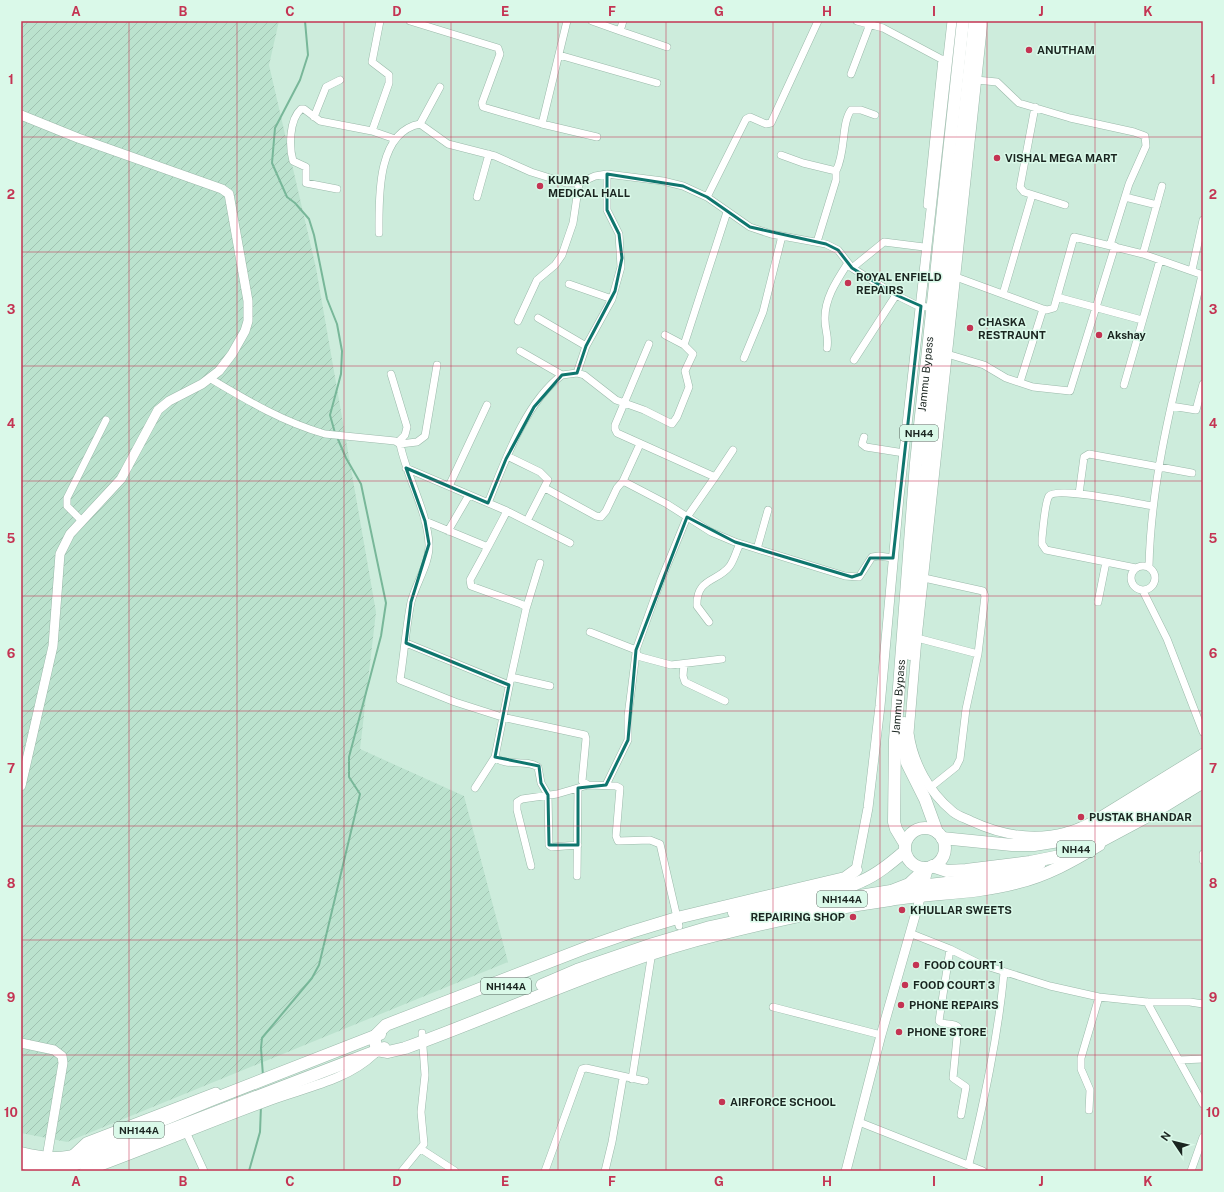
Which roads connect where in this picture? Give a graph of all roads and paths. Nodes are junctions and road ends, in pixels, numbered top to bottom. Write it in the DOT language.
graph roads {
  1 [pos="380,21"];
  2 [pos="410,21"];
  3 [pos="567,21"];
  4 [pos="592,21"];
  5 [pos="623,21"];
  6 [pos="818,21"];
  7 [pos="857,21"];
  8 [pos="952,21"];
  9 [pos="963,21"];
  10 [pos="975,21"];
  11 [pos="983,21"];
  12 [pos="870,24"];
  13 [pos="620,31"];
  14 [pos="667,47"];
  15 [pos="559,55"];
  16 [pos="944,60"];
  17 [pos="851,74"];
  18 [pos="340,80"];
  19 [pos="976,80"];
  20 [pos="657,82"];
  21 [pos="440,88"];
  22 [pos="1035,107"];
  23 [pos="21,115"];
  24 [pos="875,116"];
  25 [pos="314,117"];
  26 [pos="420,124"];
  27 [pos="542,124"];
  28 [pos="372,131"];
  29 [pos="598,137"];
  30 [pos="395,139"];
  31 [pos="489,154"];
  32 [pos="781,155"];
  33 [pos="836,171"];
  34 [pos="607,174"];
  35 [pos="932,176"];
  36 [pos="579,183"];
  37 [pos="1162,186"];
  38 [pos="337,189"];
  39 [pos="1032,195"];
  40 [pos="476,197"];
  41 [pos="707,197"];
  42 [pos="1125,197"];
  43 [pos="1065,205"];
  44 [pos="1157,205"];
  45 [pos="727,212"];
  46 [pos="1203,220"];
  47 [pos="379,233"];
  48 [pos="782,236"];
  49 [pos="817,242"];
  50 [pos="1113,246"];
  51 [pos="924,247"];
  52 [pos="1143,254"];
  53 [pos="1160,260"];
  54 [pos="850,266"];
  55 [pos="1192,270"];
  56 [pos="1203,275"];
  57 [pos="956,277"];
  58 [pos="569,284"];
  59 [pos="1003,294"];
  60 [pos="896,295"];
  61 [pos="1057,297"];
  62 [pos="612,299"];
  63 [pos="923,306"];
  64 [pos="1096,308"];
  65 [pos="1043,309"];
  66 [pos="538,318"];
  67 [pos="1142,320"];
  68 [pos="518,321"];
  69 [pos="664,335"];
  70 [pos="649,344"];
  71 [pos="684,345"];
  72 [pos="586,346"];
  73 [pos="828,348"];
  74 [pos="520,351"];
  75 [pos="947,354"];
  76 [pos="744,358"];
  77 [pos="854,360"];
  78 [pos="437,365"];
  79 [pos="577,373"];
  80 [pos="391,374"];
  81 [pos="562,375"];
  82 [pos="210,379"];
  83 [pos="1020,382"];
  84 [pos="1203,384"];
  85 [pos="1124,386"];
  86 [pos="624,403"];
  87 [pos="487,405"];
  88 [pos="1171,406"];
  89 [pos="106,420"];
  90 [pos="864,437"];
  91 [pos="399,443"];
  92 [pos="640,444"];
  93 [pos="733,450"];
  94 [pos="904,453"];
  95 [pos="507,456"];
  96 [pos="1159,466"];
  97 [pos="406,468"];
  98 [pos="1192,473"];
  99 [pos="715,477"];
  100 [pos="623,481"];
  101 [pos="449,486"];
  102 [pos="545,488"];
  103 [pos="1079,494"];
  104 [pos="469,495"];
  105 [pos="488,503"];
  106 [pos="1153,506"];
  107 [pos="768,510"];
  108 [pos="507,511"];
  109 [pos="687,517"];
  110 [pos="82,521"];
  111 [pos="425,521"];
  112 [pos="527,521"];
  113 [pos="448,531"];
  114 [pos="570,543"];
  115 [pos="740,544"];
  116 [pos="488,547"];
  117 [pos="757,549"];
  118 [pos="893,558"];
  119 [pos="1106,562"];
  120 [pos="540,563"];
  121 [pos="1136,568"];
  122 [pos="1149,568"];
  123 [pos="924,578"];
  124 [pos="1143,591"];
  125 [pos="1098,602"];
  126 [pos="526,609"];
  127 [pos="709,622"];
  128 [pos="590,632"];
  129 [pos="917,638"];
  130 [pos="406,643"];
  131 [pos="636,652"];
  132 [pos="978,654"];
  133 [pos="722,659"];
  134 [pos="684,664"];
  135 [pos="511,677"];
  136 [pos="509,685"];
  137 [pos="550,686"];
  138 [pos="725,701"];
  139 [pos="502,717"];
  140 [pos="1203,732"];
  141 [pos="1203,754"];
  142 [pos="495,757"];
  143 [pos="1203,763"];
  144 [pos="1203,775"];
  145 [pos="1203,784"];
  146 [pos="588,785"];
  147 [pos="606,785"];
  148 [pos="21,786"];
  149 [pos="931,787"];
  150 [pos="475,788"];
  151 [pos="578,788"];
  152 [pos="548,795"];
  153 [pos="1091,822"];
  154 [pos="939,835"];
  155 [pos="1078,843"];
  156 [pos="578,845"];
  157 [pos="1099,845"];
  158 [pos="905,848"];
  159 [pos="1203,854"];
  160 [pos="1047,859"];
  161 [pos="1203,860"];
  162 [pos="531,866"];
  163 [pos="929,867"];
  164 [pos="856,870"];
  165 [pos="578,876"];
  166 [pos="901,888"];
  167 [pos="923,891"];
  168 [pos="744,902"];
  169 [pos="758,912"];
  170 [pos="678,922"];
  171 [pos="710,923"];
  172 [pos="772,923"];
  173 [pos="912,934"];
  174 [pos="672,943"];
  175 [pos="653,949"];
  176 [pos="950,949"];
  177 [pos="1004,972"];
  178 [pos="1099,997"];
  179 [pos="1147,1002"];
  180 [pos="1203,1004"];
  181 [pos="773,1007"];
  182 [pos="881,1035"];
  183 [pos="374,1037"];
  184 [pos="423,1038"];
  185 [pos="21,1043"];
  186 [pos="377,1050"];
  187 [pos="1203,1059"];
  188 [pos="1179,1060"];
  189 [pos="623,1078"];
  190 [pos="632,1079"];
  191 [pos="645,1082"];
  192 [pos="254,1102"];
  193 [pos="1203,1104"];
  194 [pos="1089,1110"];
  195 [pos="961,1116"];
  196 [pos="860,1122"];
  197 [pos="187,1134"];
  198 [pos="1203,1140"];
  199 [pos="421,1149"];
  200 [pos="21,1153"];
  201 [pos="21,1163"];
  202 [pos="969,1164"];
  203 [pos="47,1167"];
  204 [pos="68,1171"];
  205 [pos="84,1171"];
  206 [pos="204,1171"];
  207 [pos="402,1171"];
  208 [pos="455,1171"];
  209 [pos="545,1171"];
  210 [pos="605,1171"];
  211 [pos="846,1171"];
  212 [pos="983,1171"];
  213 [pos="1191,1171"];
  1 -- 28 [label="street"];
  2 -- 27 [label="street"];
  3 -- 15 [label="street"];
  4 -- 13 [label="street"];
  5 -- 13 [label="street"];
  6 -- 41 [label="street"];
  7 -- 12 [label="street"];
  8 -- 16 [label="street"];
  9 -- 63 [label="highway, Jammu Bypass / NH44"];
  10 -- 154 [label="highway, Jammu Bypass / NH44"];
  11 -- 19 [label="street"];
  12 -- 16 [label="street"];
  12 -- 17 [label="street"];
  13 -- 14 [label="street"];
  15 -- 20 [label="street"];
  15 -- 27 [label="street"];
  16 -- 35 [label="street"];
  18 -- 25 [label="street"];
  19 -- 22 [label="street"];
  19 -- 57 [label="street"];
  21 -- 26 [label="street"];
  22 -- 39 [label="street"];
  22 -- 42 [label="street"];
  23 -- 82 [label="street"];
  24 -- 33 [label="street"];
  25 -- 28 [label="street"];
  25 -- 38 [label="street"];
  26 -- 30 [label="street"];
  26 -- 31 [label="street"];
  27 -- 29 [label="street"];
  28 -- 30 [label="street"];
  30 -- 47 [label="street"];
  31 -- 36 [label="street"];
  31 -- 40 [label="street"];
  32 -- 33 [label="street"];
  33 -- 49 [label="street"];
  34 -- 36 [label="street"];
  34 -- 41 [label="street"];
  34 -- 62 [label="street"];
  35 -- 51 [label="street"];
  35 -- 63 [label="street"];
  36 -- 68 [label="street"];
  37 -- 44 [label="street"];
  39 -- 43 [label="street"];
  39 -- 59 [label="street"];
  41 -- 45 [label="street"];
  42 -- 44 [label="street"];
  42 -- 50 [label="street"];
  44 -- 52 [label="street"];
  45 -- 48 [label="street"];
  45 -- 71 [label="street"];
  46 -- 55 [label="street"];
  48 -- 49 [label="street"];
  48 -- 76 [label="street"];
  49 -- 54 [label="street"];
  50 -- 52 [label="street"];
  50 -- 61 [label="street"];
  50 -- 64 [label="street"];
  51 -- 54 [label="street"];
  51 -- 63 [label="street"];
  52 -- 53 [label="street"];
  53 -- 55 [label="street"];
  53 -- 67 [label="street"];
  54 -- 60 [label="street"];
  54 -- 73 [label="street"];
  55 -- 56 [label="street"];
  56 -- 88 [label="street"];
  57 -- 59 [label="street"];
  57 -- 75 [label="street"];
  58 -- 62 [label="street"];
  59 -- 65 [label="street"];
  60 -- 63 [label="street"];
  60 -- 77 [label="street"];
  61 -- 64 [label="street"];
  61 -- 65 [label="street"];
  62 -- 72 [label="street"];
  63 -- 94 [label="street"];
  63 -- 158 [label="highway, Jammu Bypass / NH44"];
  64 -- 67 [label="street"];
  64 -- 83 [label="street"];
  65 -- 83 [label="street"];
  66 -- 72 [label="street"];
  67 -- 85 [label="street"];
  69 -- 71 [label="street"];
  70 -- 86 [label="street"];
  71 -- 86 [label="street"];
  72 -- 79 [label="street"];
  74 -- 81 [label="street"];
  75 -- 83 [label="street"];
  75 -- 123 [label="street"];
  78 -- 91 [label="street"];
  79 -- 81 [label="street"];
  79 -- 86 [label="street"];
  80 -- 91 [label="street"];
  81 -- 95 [label="street"];
  82 -- 91 [label="street"];
  82 -- 110 [label="street"];
  84 -- 88 [label="street"];
  86 -- 92 [label="street"];
  87 -- 101 [label="street"];
  88 -- 96 [label="street"];
  89 -- 110 [label="street"];
  90 -- 94 [label="street"];
  91 -- 97 [label="street"];
  92 -- 99 [label="street"];
  92 -- 100 [label="street"];
  93 -- 99 [label="street"];
  94 -- 118 [label="street"];
  95 -- 102 [label="street"];
  95 -- 105 [label="street"];
  96 -- 98 [label="street"];
  96 -- 103 [label="street"];
  96 -- 106 [label="street"];
  97 -- 101 [label="street"];
  97 -- 111 [label="street"];
  99 -- 109 [label="street"];
  100 -- 102 [label="street"];
  100 -- 109 [label="street"];
  101 -- 104 [label="street"];
  102 -- 112 [label="street"];
  103 -- 106 [label="street"];
  103 -- 119 [label="street"];
  104 -- 105 [label="street"];
  104 -- 113 [label="street"];
  105 -- 108 [label="street"];
  106 -- 122 [label="street"];
  107 -- 117 [label="street"];
  108 -- 112 [label="street"];
  108 -- 116 [label="street"];
  109 -- 115 [label="street"];
  109 -- 131 [label="street"];
  110 -- 148 [label="street"];
  111 -- 113 [label="street"];
  111 -- 130 [label="street"];
  112 -- 114 [label="street"];
  113 -- 116 [label="street"];
  115 -- 117 [label="street"];
  115 -- 127 [label="street"];
  116 -- 126 [label="street"];
  117 -- 118 [label="street"];
  118 -- 164 [label="street"];
  119 -- 121 [label="street"];
  119 -- 125 [label="street"];
  120 -- 126 [label="street"];
  121 -- 122 [label="street"];
  121 -- 124 [label="street"];
  122 -- 124 [label="street"];
  123 -- 129 [label="street"];
  123 -- 132 [label="street"];
  124 -- 140 [label="street"];
  126 -- 135 [label="street"];
  128 -- 131 [label="street"];
  129 -- 132 [label="street"];
  129 -- 149 [label="street"];
  130 -- 136 [label="street"];
  130 -- 139 [label="street"];
  131 -- 134 [label="street"];
  131 -- 147 [label="street"];
  132 -- 149 [label="street"];
  133 -- 134 [label="street"];
  134 -- 138 [label="street"];
  135 -- 136 [label="street"];
  135 -- 137 [label="street"];
  136 -- 139 [label="street"];
  139 -- 142 [label="street"];
  139 -- 146 [label="street"];
  141 -- 153 [label="street"];
  142 -- 150 [label="street"];
  142 -- 152 [label="street"];
  143 -- 155 [label="highway, NH44"];
  144 -- 155 [label="highway, NH44"];
  145 -- 157 [label="street"];
  146 -- 147 [label="street"];
  146 -- 151 [label="street"];
  147 -- 170 [label="street"];
  149 -- 153 [label="street"];
  151 -- 152 [label="street"];
  151 -- 156 [label="street"];
  152 -- 156 [label="street"];
  152 -- 162 [label="street"];
  153 -- 155 [label="street"];
  154 -- 155 [label="highway, NH44"];
  154 -- 158 [label="highway, NH44"];
  154 -- 163 [label="highway, NH44"];
  155 -- 157 [label="street"];
  155 -- 160 [label="highway, NH44"];
  156 -- 165 [label="street"];
  157 -- 167 [label="highway"];
  158 -- 163 [label="highway, NH44"];
  158 -- 169 [label="highway, NH144A"];
  159 -- 161 [label="street"];
  160 -- 163 [label="highway, NH44"];
  160 -- 167 [label="highway"];
  163 -- 166 [label="highway, NH144A"];
  163 -- 167 [label="street"];
  164 -- 168 [label="highway"];
  166 -- 167 [label="highway"];
  166 -- 169 [label="highway, NH144A"];
  167 -- 172 [label="highway"];
  167 -- 173 [label="street"];
  168 -- 169 [label="highway"];
  168 -- 170 [label="highway"];
  169 -- 171 [label="highway, NH144A"];
  169 -- 172 [label="highway"];
  170 -- 171 [label="highway, NH144A"];
  170 -- 183 [label="highway, NH144A"];
  171 -- 174 [label="highway, NH144A"];
  172 -- 174 [label="highway"];
  173 -- 176 [label="street"];
  173 -- 182 [label="street"];
  174 -- 175 [label="highway, NH144A"];
  175 -- 184 [label="highway, NH144A"];
  175 -- 190 [label="street"];
  176 -- 177 [label="street"];
  176 -- 195 [label="street"];
  177 -- 178 [label="street"];
  177 -- 202 [label="street"];
  178 -- 179 [label="street"];
  178 -- 194 [label="street"];
  179 -- 180 [label="street"];
  179 -- 188 [label="street"];
  181 -- 182 [label="street"];
  182 -- 196 [label="street"];
  183 -- 186 [label="highway"];
  183 -- 203 [label="highway, NH144A"];
  184 -- 186 [label="highway, NH144A"];
  184 -- 199 [label="street"];
  185 -- 203 [label="street"];
  186 -- 192 [label="highway, NH144A"];
  187 -- 188 [label="street"];
  188 -- 193 [label="street"];
  189 -- 190 [label="street"];
  189 -- 209 [label="street"];
  189 -- 210 [label="street"];
  190 -- 191 [label="street"];
  192 -- 197 [label="street"];
  192 -- 203 [label="highway, NH144A"];
  196 -- 202 [label="street"];
  196 -- 211 [label="street"];
  197 -- 205 [label="street"];
  197 -- 206 [label="street"];
  198 -- 213 [label="street"];
  199 -- 207 [label="street"];
  199 -- 208 [label="street"];
  200 -- 203 [label="highway, NH144A"];
  201 -- 203 [label="highway, NH144A"];
  202 -- 212 [label="street"];
  203 -- 204 [label="street"];
}
